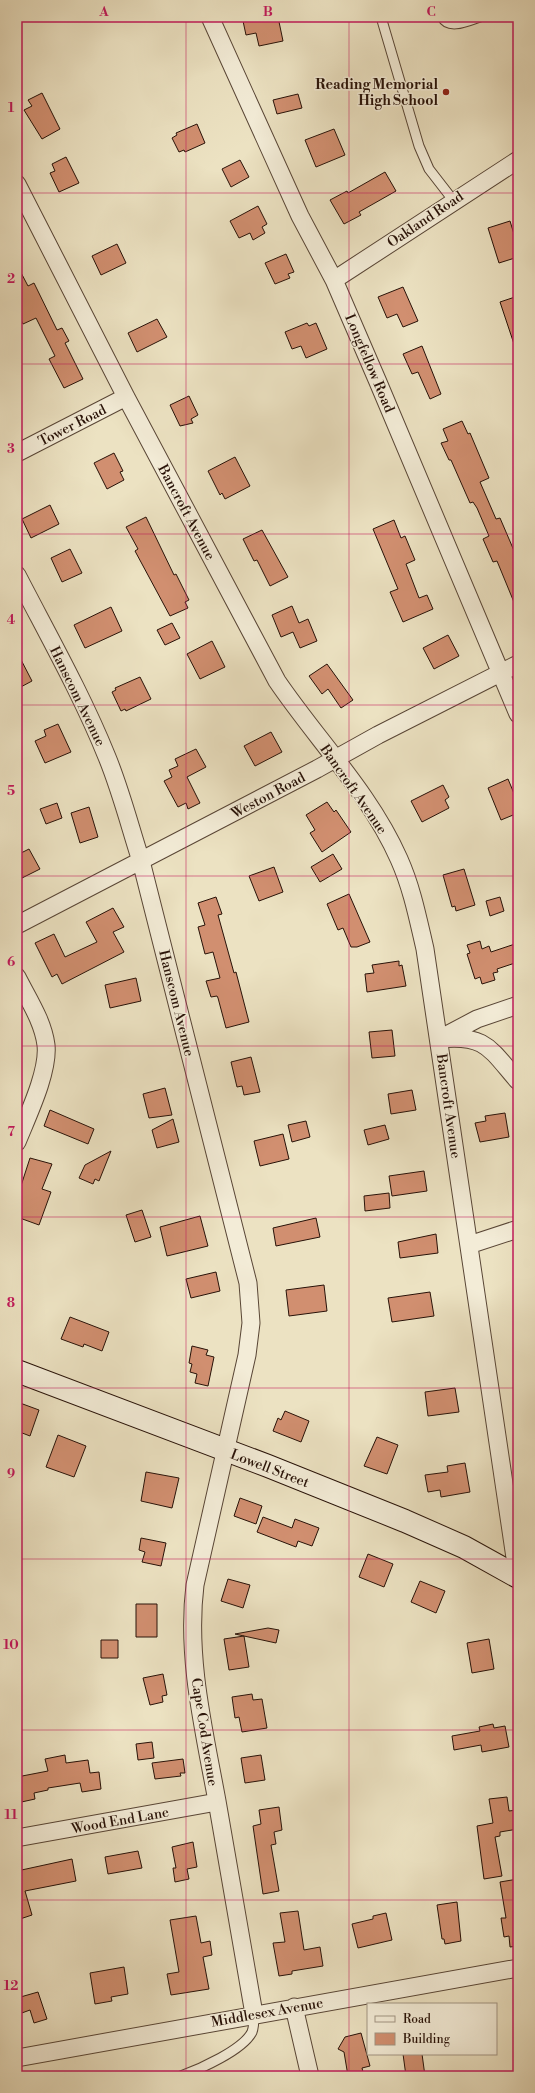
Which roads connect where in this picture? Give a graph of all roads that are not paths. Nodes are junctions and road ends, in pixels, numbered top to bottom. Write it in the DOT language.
graph roads {
  1 [pos="210,17"];
  2 [pos="381,17"];
  3 [pos="442,17"];
  4 [pos="480,17"];
  5 [pos="517,162"];
  6 [pos="17,184"];
  7 [pos="453,200"];
  8 [pos="334,280"];
  9 [pos="126,397"];
  10 [pos="17,452"];
  11 [pos="17,575"];
  12 [pos="518,664"];
  13 [pos="500,673"];
  14 [pos="518,714"];
  15 [pos="335,758"];
  16 [pos="141,861"];
  17 [pos="17,925"];
  18 [pos="17,978"];
  19 [pos="518,1004"];
  20 [pos="439,1039"];
  21 [pos="518,1081"];
  22 [pos="17,1142"];
  23 [pos="518,1229"];
  24 [pos="469,1245"];
  25 [pos="17,1371"];
  26 [pos="225,1451"];
  27 [pos="518,1577"];
  28 [pos="217,1802"];
  29 [pos="22,1837"];
  30 [pos="518,1968"];
  31 [pos="294,2007"];
  32 [pos="254,2014"];
  33 [pos="17,2058"];
  34 [pos="181,2076"];
  35 [pos="310,2076"];
  1 -- 8 [label="street, Longfellow Road"];
  2 -- 7 [label="lane"];
  3 -- 4 [label="lane"];
  5 -- 7 [label="street, Oakland Road"];
  6 -- 9 [label="street, Bancroft Avenue"];
  7 -- 8 [label="street, Oakland Road"];
  8 -- 13 [label="street, Longfellow Road"];
  9 -- 10 [label="street, Tower Road"];
  9 -- 15 [label="street, Bancroft Avenue"];
  11 -- 16 [label="street, Hanscom Avenue"];
  12 -- 13 [label="street, Weston Road"];
  13 -- 14 [label="street, Longfellow Road"];
  13 -- 15 [label="street, Weston Road"];
  15 -- 16 [label="street, Weston Road"];
  15 -- 20 [label="street, Bancroft Avenue"];
  16 -- 17 [label="street, Weston Road"];
  16 -- 26 [label="street, Hanscom Avenue"];
  18 -- 22 [label="street"];
  19 -- 20 [label="street"];
  20 -- 21 [label="street"];
  20 -- 24 [label="street, Bancroft Avenue"];
  23 -- 24 [label="street"];
  24 -- 27 [label="street, Bancroft Avenue"];
  25 -- 26 [label="main road, Lowell Street"];
  26 -- 27 [label="main road, Lowell Street"];
  26 -- 28 [label="street, Cape Cod Avenue"];
  28 -- 29 [label="street, Wood End Lane"];
  28 -- 32 [label="street, Cape Cod Avenue"];
  30 -- 31 [label="street, Middlesex Avenue"];
  31 -- 32 [label="street, Middlesex Avenue"];
  31 -- 35 [label="street"];
  32 -- 33 [label="street, Middlesex Avenue"];
  32 -- 34 [label="lane"];
}
